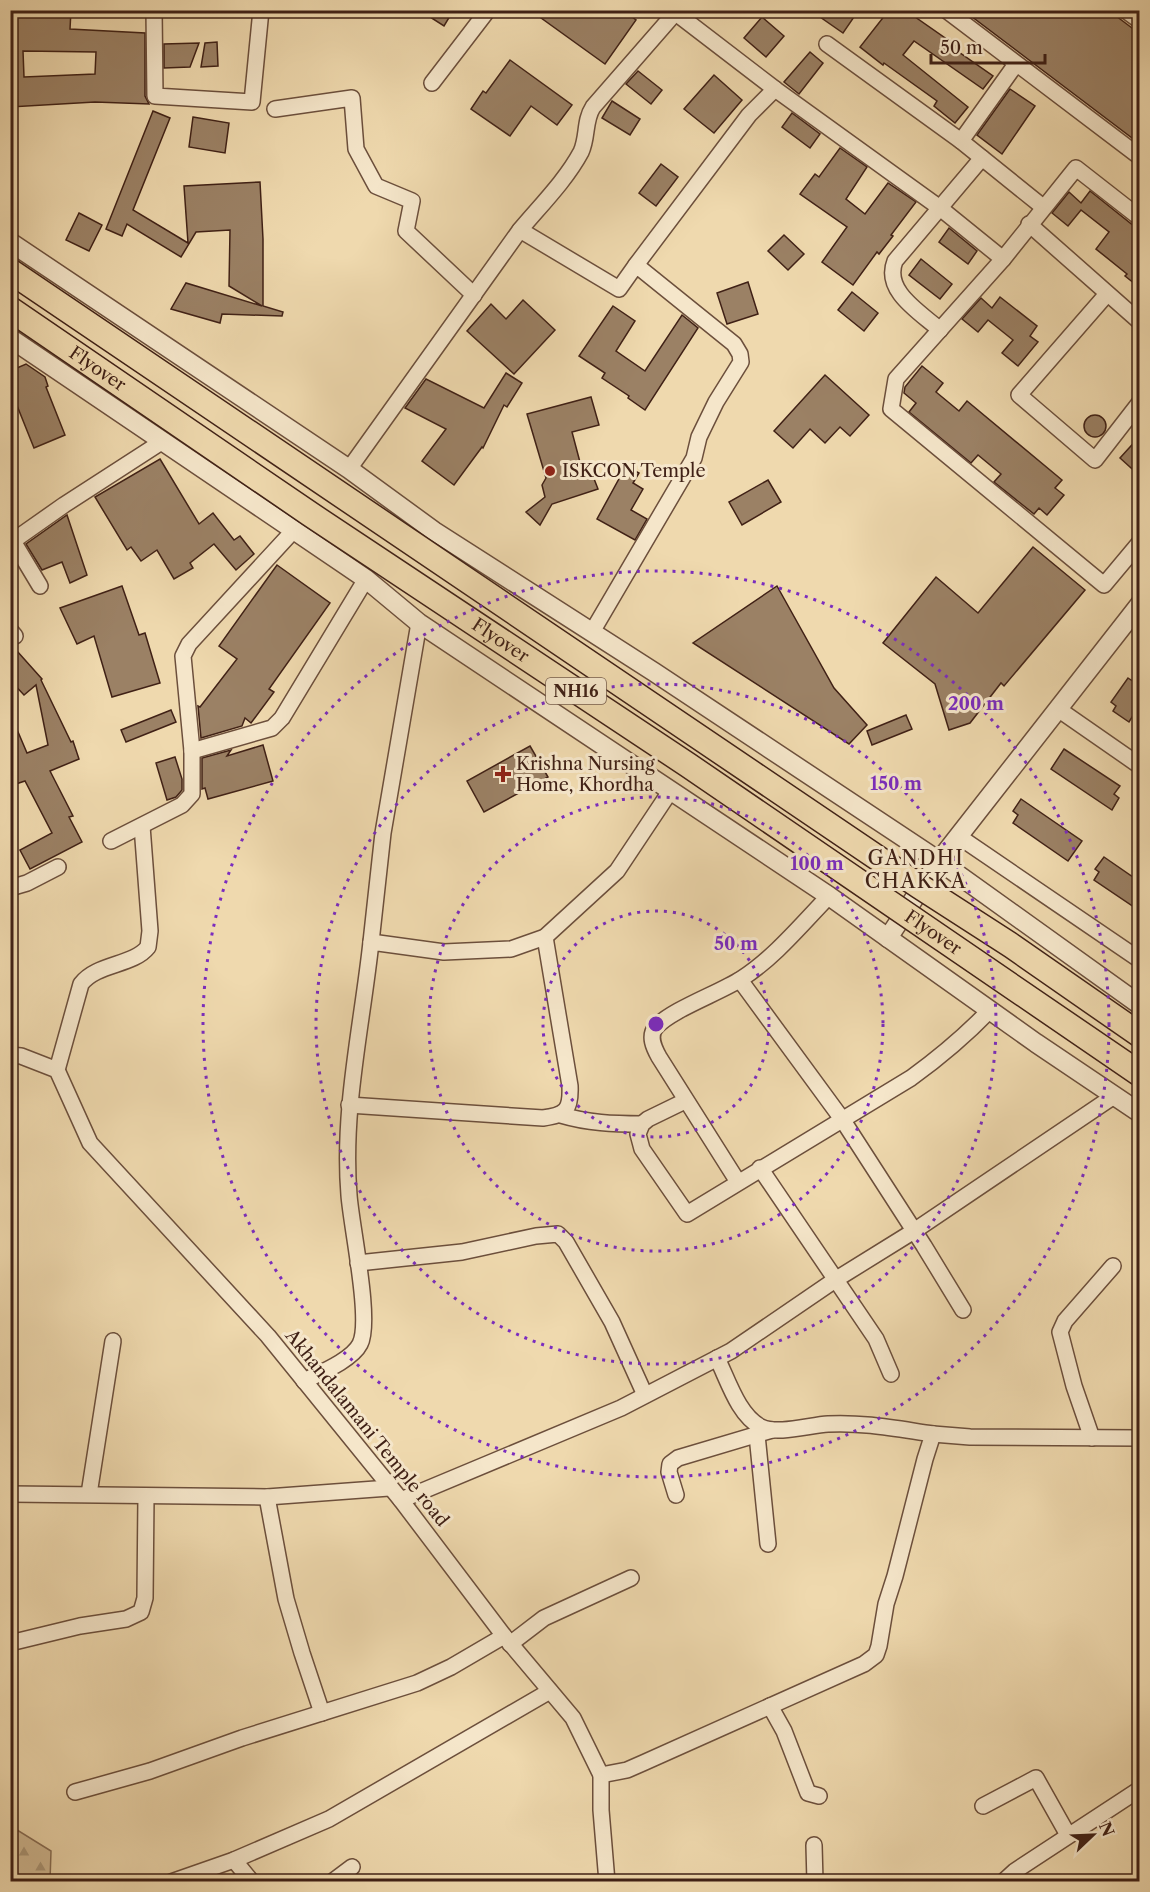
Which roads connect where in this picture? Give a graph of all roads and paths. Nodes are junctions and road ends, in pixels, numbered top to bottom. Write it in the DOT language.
graph roads {
  1 [pos="154,10"];
  2 [pos="261,10"];
  3 [pos="488,10"];
  4 [pos="946,10"];
  5 [pos="1125,10"];
  6 [pos="674,12"];
  7 [pos="1140,21"];
  8 [pos="827,45"];
  9 [pos="1016,64"];
  10 [pos="432,83"];
  11 [pos="775,89"];
  12 [pos="275,109"];
  13 [pos="961,141"];
  14 [pos="1140,157"];
  15 [pos="982,158"];
  16 [pos="1043,207"];
  17 [pos="940,208"];
  18 [pos="1140,218"];
  19 [pos="1029,224"];
  20 [pos="520,230"];
  21 [pos="10,242"];
  22 [pos="1003,259"];
  23 [pos="636,265"];
  24 [pos="10,271"];
  25 [pos="1107,294"];
  26 [pos="474,295"];
  27 [pos="10,309"];
  28 [pos="1140,322"];
  29 [pos="940,330"];
  30 [pos="10,338"];
  31 [pos="1140,402"];
  32 [pos="163,441"];
  33 [pos="349,469"];
  34 [pos="294,530"];
  35 [pos="12,542"];
  36 [pos="1140,542"];
  37 [pos="366,579"];
  38 [pos="40,586"];
  39 [pos="1140,604"];
  40 [pos="419,622"];
  41 [pos="592,632"];
  42 [pos="1058,709"];
  43 [pos="192,751"];
  44 [pos="1140,766"];
  45 [pos="671,790"];
  46 [pos="142,826"];
  47 [pos="958,836"];
  48 [pos="111,841"];
  49 [pos="939,861"];
  50 [pos="58,867"];
  51 [pos="10,888"];
  52 [pos="829,896"];
  53 [pos="545,937"];
  54 [pos="888,938"];
  55 [pos="371,942"];
  56 [pos="1140,960"];
  57 [pos="740,980"];
  58 [pos="1140,1005"];
  59 [pos="990,1010"];
  60 [pos="1140,1035"];
  61 [pos="10,1054"];
  62 [pos="57,1071"];
  63 [pos="1140,1074"];
  64 [pos="1114,1096"];
  65 [pos="685,1101"];
  66 [pos="349,1106"];
  67 [pos="1140,1113"];
  68 [pos="561,1115"];
  69 [pos="842,1119"];
  70 [pos="642,1124"];
  71 [pos="760,1168"];
  72 [pos="738,1182"];
  73 [pos="914,1231"];
  74 [pos="358,1263"];
  75 [pos="1113,1266"];
  76 [pos="836,1280"];
  77 [pos="963,1310"];
  78 [pos="112,1341"];
  79 [pos="717,1358"];
  80 [pos="891,1374"];
  81 [pos="304,1381"];
  82 [pos="645,1395"];
  83 [pos="772,1430"];
  84 [pos="933,1434"];
  85 [pos="757,1435"];
  86 [pos="1092,1438"];
  87 [pos="1140,1438"];
  88 [pos="389,1488"];
  89 [pos="10,1494"];
  90 [pos="89,1494"];
  91 [pos="676,1495"];
  92 [pos="146,1496"];
  93 [pos="267,1497"];
  94 [pos="401,1500"];
  95 [pos="768,1544"];
  96 [pos="631,1578"];
  97 [pos="507,1640"];
  98 [pos="10,1643"];
  99 [pos="550,1691"];
  100 [pos="770,1706"];
  101 [pos="322,1713"];
  102 [pos="601,1775"];
  103 [pos="1140,1789"];
  104 [pos="75,1792"];
  105 [pos="819,1796"];
  106 [pos="983,1806"];
  107 [pos="1068,1835"];
  108 [pos="814,1845"];
  109 [pos="234,1860"];
  110 [pos="352,1867"];
  111 [pos="171,1881"];
  112 [pos="252,1881"];
  113 [pos="332,1881"];
  114 [pos="607,1881"];
  115 [pos="814,1881"];
  116 [pos="1003,1881"];
  1 -- 2 [label="street"];
  3 -- 10 [label="street"];
  4 -- 9 [label="street"];
  5 -- 7 [label="street"];
  6 -- 11 [label="street"];
  6 -- 20 [label="street"];
  8 -- 13 [label="street"];
  9 -- 13 [label="street"];
  9 -- 14 [label="street"];
  11 -- 17 [label="street"];
  11 -- 23 [label="street"];
  12 -- 26 [label="street"];
  13 -- 15 [label="street"];
  15 -- 16 [label="street"];
  15 -- 17 [label="street"];
  16 -- 18 [label="street"];
  16 -- 19 [label="street"];
  17 -- 22 [label="street"];
  17 -- 29 [label="street"];
  19 -- 22 [label="street"];
  19 -- 25 [label="street"];
  20 -- 23 [label="street"];
  20 -- 26 [label="street"];
  21 -- 33 [label="street"];
  22 -- 29 [label="street"];
  23 -- 41 [label="street"];
  24 -- 60 [label="highway, Flyover / NH16, bridge"];
  25 -- 28 [label="street"];
  25 -- 31 [label="street"];
  26 -- 33 [label="street"];
  27 -- 63 [label="highway, Flyover / NH16, bridge"];
  29 -- 36 [label="street"];
  30 -- 32 [label="street"];
  32 -- 34 [label="street"];
  32 -- 35 [label="street"];
  33 -- 41 [label="street"];
  34 -- 37 [label="street"];
  34 -- 43 [label="street"];
  35 -- 38 [label="street"];
  37 -- 40 [label="street"];
  37 -- 43 [label="street"];
  39 -- 42 [label="street"];
  40 -- 45 [label="street"];
  40 -- 55 [label="street"];
  41 -- 49 [label="street"];
  42 -- 44 [label="street"];
  42 -- 47 [label="street"];
  43 -- 46 [label="street"];
  45 -- 52 [label="street"];
  45 -- 53 [label="street"];
  46 -- 48 [label="street"];
  46 -- 62 [label="street"];
  47 -- 49 [label="street"];
  47 -- 56 [label="street"];
  49 -- 54 [label="street"];
  49 -- 58 [label="street"];
  50 -- 51 [label="street"];
  52 -- 54 [label="street"];
  52 -- 57 [label="street"];
  53 -- 55 [label="street"];
  53 -- 68 [label="street"];
  54 -- 59 [label="street"];
  55 -- 66 [label="street"];
  57 -- 65 [label="street"];
  57 -- 69 [label="street"];
  59 -- 64 [label="street"];
  59 -- 69 [label="street"];
  61 -- 62 [label="street"];
  62 -- 81 [label="street, Akhandalamani Temple road"];
  64 -- 67 [label="street"];
  64 -- 73 [label="street"];
  65 -- 70 [label="street"];
  65 -- 72 [label="street"];
  66 -- 68 [label="street"];
  66 -- 74 [label="street"];
  68 -- 70 [label="street"];
  69 -- 71 [label="street"];
  69 -- 73 [label="street"];
  70 -- 72 [label="street"];
  71 -- 72 [label="street"];
  71 -- 76 [label="street"];
  73 -- 76 [label="street"];
  73 -- 77 [label="street"];
  74 -- 81 [label="street"];
  74 -- 82 [label="street"];
  75 -- 86 [label="street"];
  76 -- 79 [label="street"];
  76 -- 80 [label="street"];
  78 -- 90 [label="street"];
  79 -- 82 [label="street"];
  79 -- 83 [label="street"];
  81 -- 88 [label="street, Akhandalamani Temple road"];
  82 -- 94 [label="street"];
  83 -- 84 [label="street"];
  83 -- 85 [label="street"];
  84 -- 86 [label="street"];
  84 -- 100 [label="street"];
  85 -- 91 [label="street"];
  85 -- 95 [label="street"];
  86 -- 87 [label="street"];
  88 -- 93 [label="street"];
  88 -- 94 [label="street, Akhandalamani Temple road"];
  89 -- 90 [label="street"];
  90 -- 92 [label="street"];
  92 -- 93 [label="street"];
  92 -- 98 [label="street"];
  93 -- 101 [label="street"];
  94 -- 97 [label="street, Akhandalamani Temple road"];
  96 -- 97 [label="street"];
  97 -- 99 [label="street, Akhandalamani Temple road"];
  97 -- 101 [label="street"];
  99 -- 102 [label="street, Akhandalamani Temple road"];
  99 -- 109 [label="street"];
  100 -- 102 [label="street"];
  100 -- 105 [label="street"];
  101 -- 104 [label="street"];
  102 -- 114 [label="street, Akhandalamani Temple road"];
  103 -- 107 [label="street"];
  106 -- 107 [label="street"];
  107 -- 116 [label="street"];
  108 -- 115 [label="street"];
  109 -- 111 [label="street"];
  109 -- 112 [label="street"];
  110 -- 113 [label="street"];
}
